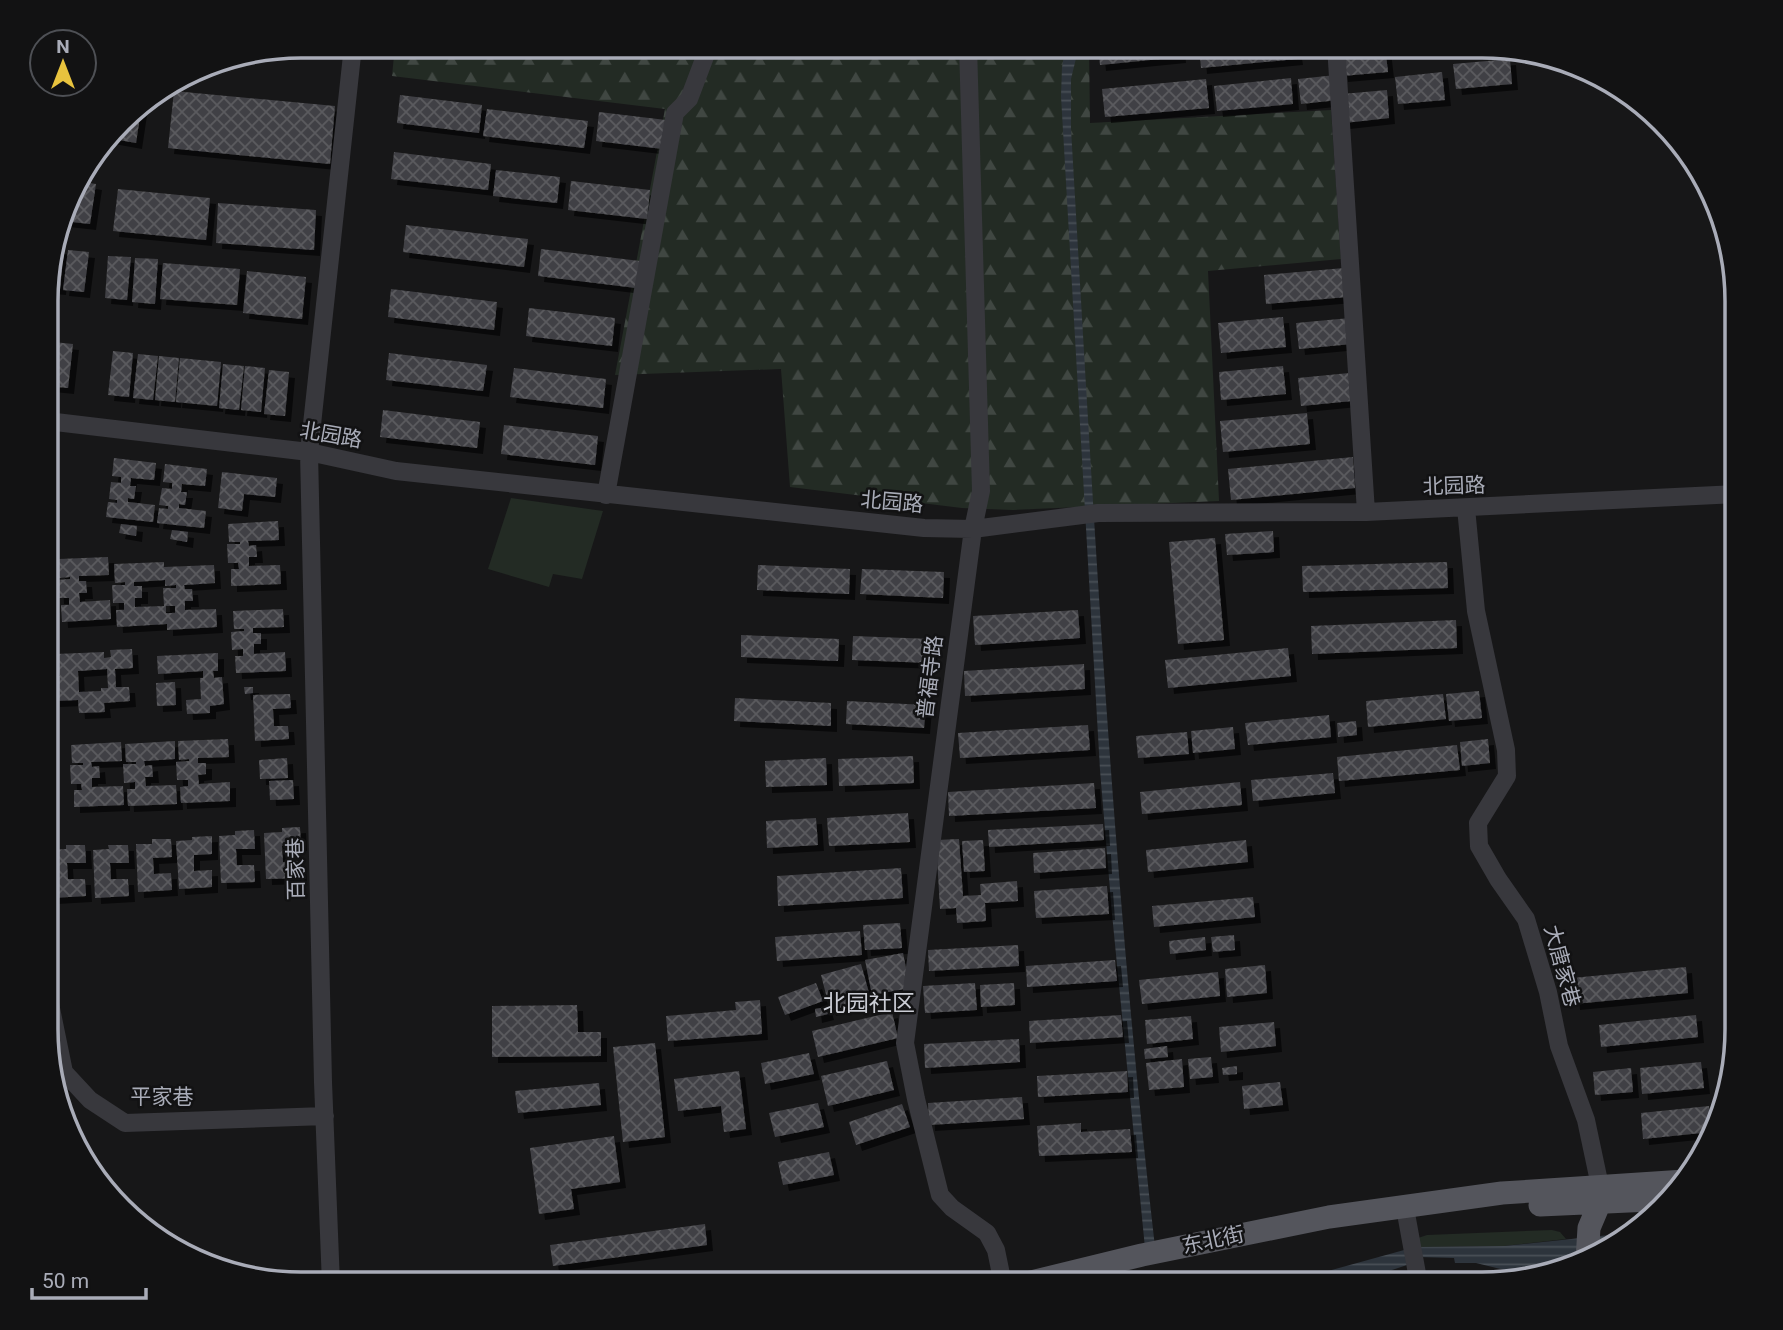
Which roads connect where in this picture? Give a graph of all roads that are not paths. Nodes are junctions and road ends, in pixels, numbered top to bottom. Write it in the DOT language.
graph roads {
  1 [pos="353,58"];
  2 [pos="704,58"];
  3 [pos="968,58"];
  4 [pos="1337,58"];
  5 [pos="58,422"];
  6 [pos="309,452"];
  7 [pos="606,495"];
  8 [pos="1725,495"];
  9 [pos="1466,509"];
  10 [pos="1366,512"];
  11 [pos="973,529"];
  12 [pos="58,1043"];
  13 [pos="324,1116"];
  14 [pos="1670,1183"];
  15 [pos="1600,1194"];
  16 [pos="1657,1198"];
  17 [pos="1405,1208"];
  18 [pos="1588,1248"];
  19 [pos="330,1272"];
  20 [pos="1001,1272"];
  21 [pos="1072,1272"];
  22 [pos="1413,1272"];
  1 -- 6 [label="street, 百家巷"];
  2 -- 7 [label="street"];
  3 -- 11 [label="street, 普福寺路"];
  4 -- 10 [label="street"];
  5 -- 6 [label="street, 北园路"];
  6 -- 7 [label="street, 北园路"];
  6 -- 13 [label="street, 百家巷"];
  7 -- 11 [label="street, 北园路"];
  8 -- 9 [label="street, 北园路"];
  9 -- 10 [label="street, 北园路"];
  9 -- 15 [label="street, 大唐家巷"];
  10 -- 11 [label="street, 北园路"];
  11 -- 20 [label="street, 普福寺路"];
  12 -- 13 [label="street, 平家巷"];
  13 -- 19 [label="street, 百家巷"];
  14 -- 15 [label="main road, 东北街"];
  15 -- 16 [label="main road, 东北街"];
  15 -- 17 [label="main road, 东北街"];
  15 -- 18 [label="main road"];
  17 -- 21 [label="main road, 东北街"];
  17 -- 22 [label="street"];
}
